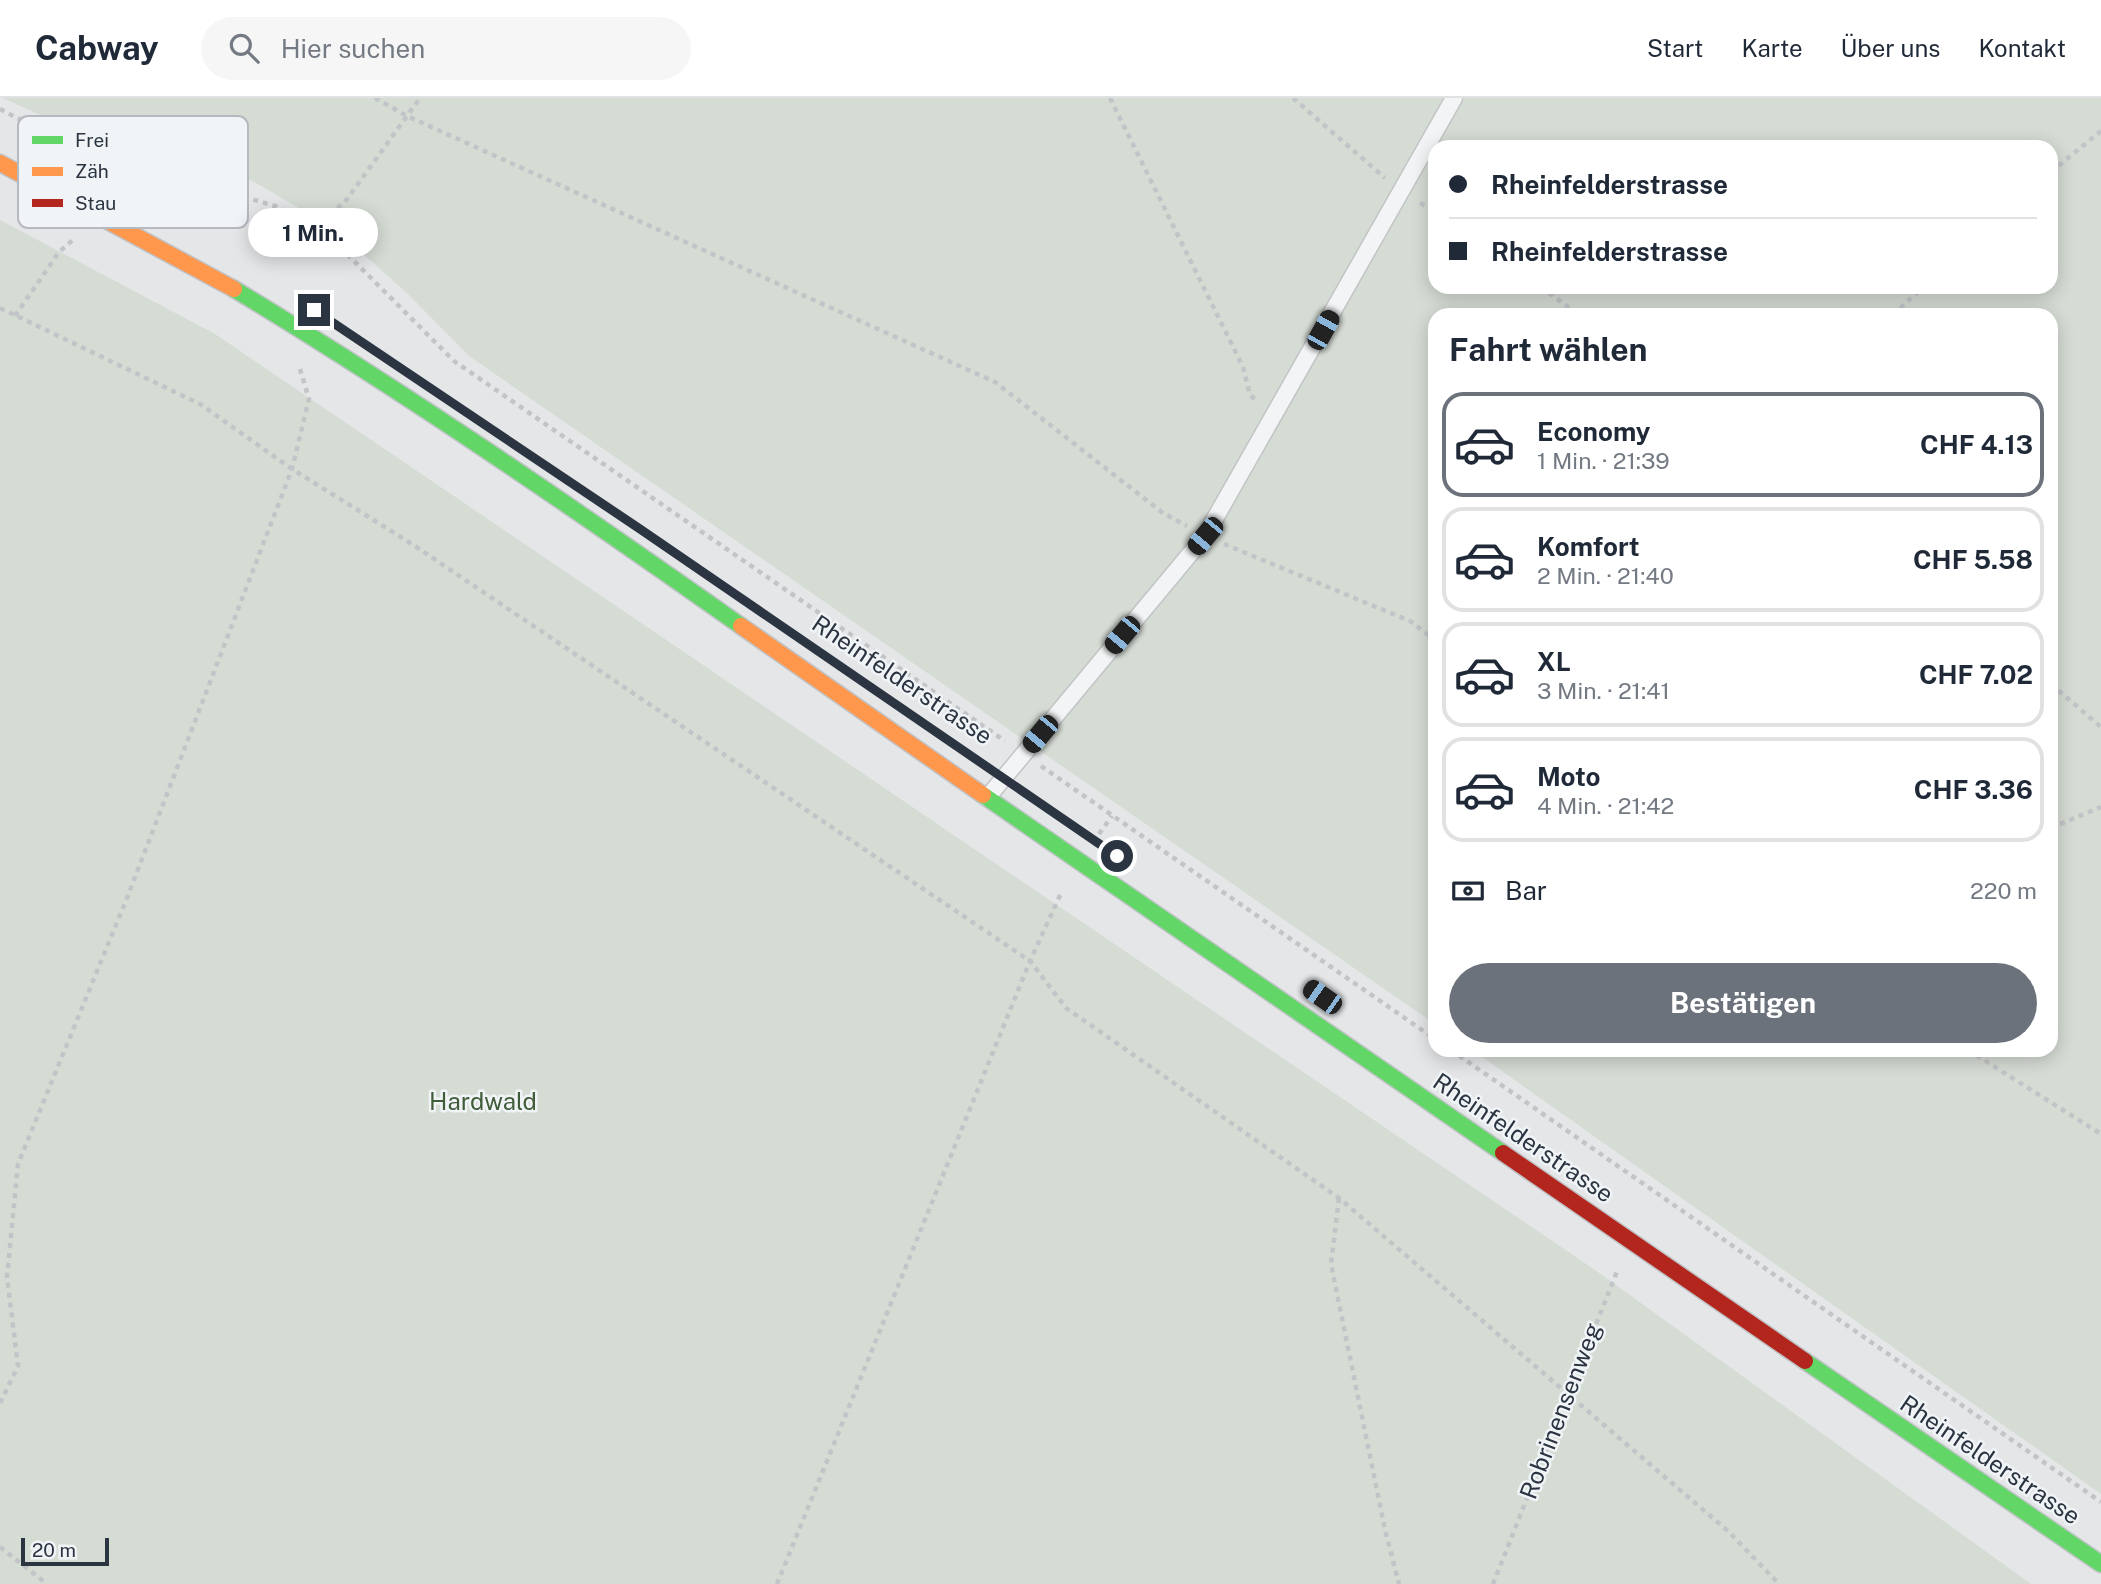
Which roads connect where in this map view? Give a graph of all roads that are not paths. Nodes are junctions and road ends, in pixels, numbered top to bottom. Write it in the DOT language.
graph roads {
  1 [pos="1454,98"];
  2 [pos="1431,140"];
  3 [pos="1428,145"];
  4 [pos="0,163"];
  5 [pos="18,172"];
  6 [pos="124,228"];
  7 [pos="987,797"];
  8 [pos="2101,1564"];
  1 -- 2 [label="lane"];
  3 -- 7 [label="lane"];
  4 -- 5 [label="main road, Rheinfelderstrasse"];
  6 -- 7 [label="main road, Rheinfelderstrasse"];
  7 -- 8 [label="main road, Rheinfelderstrasse"];
}
